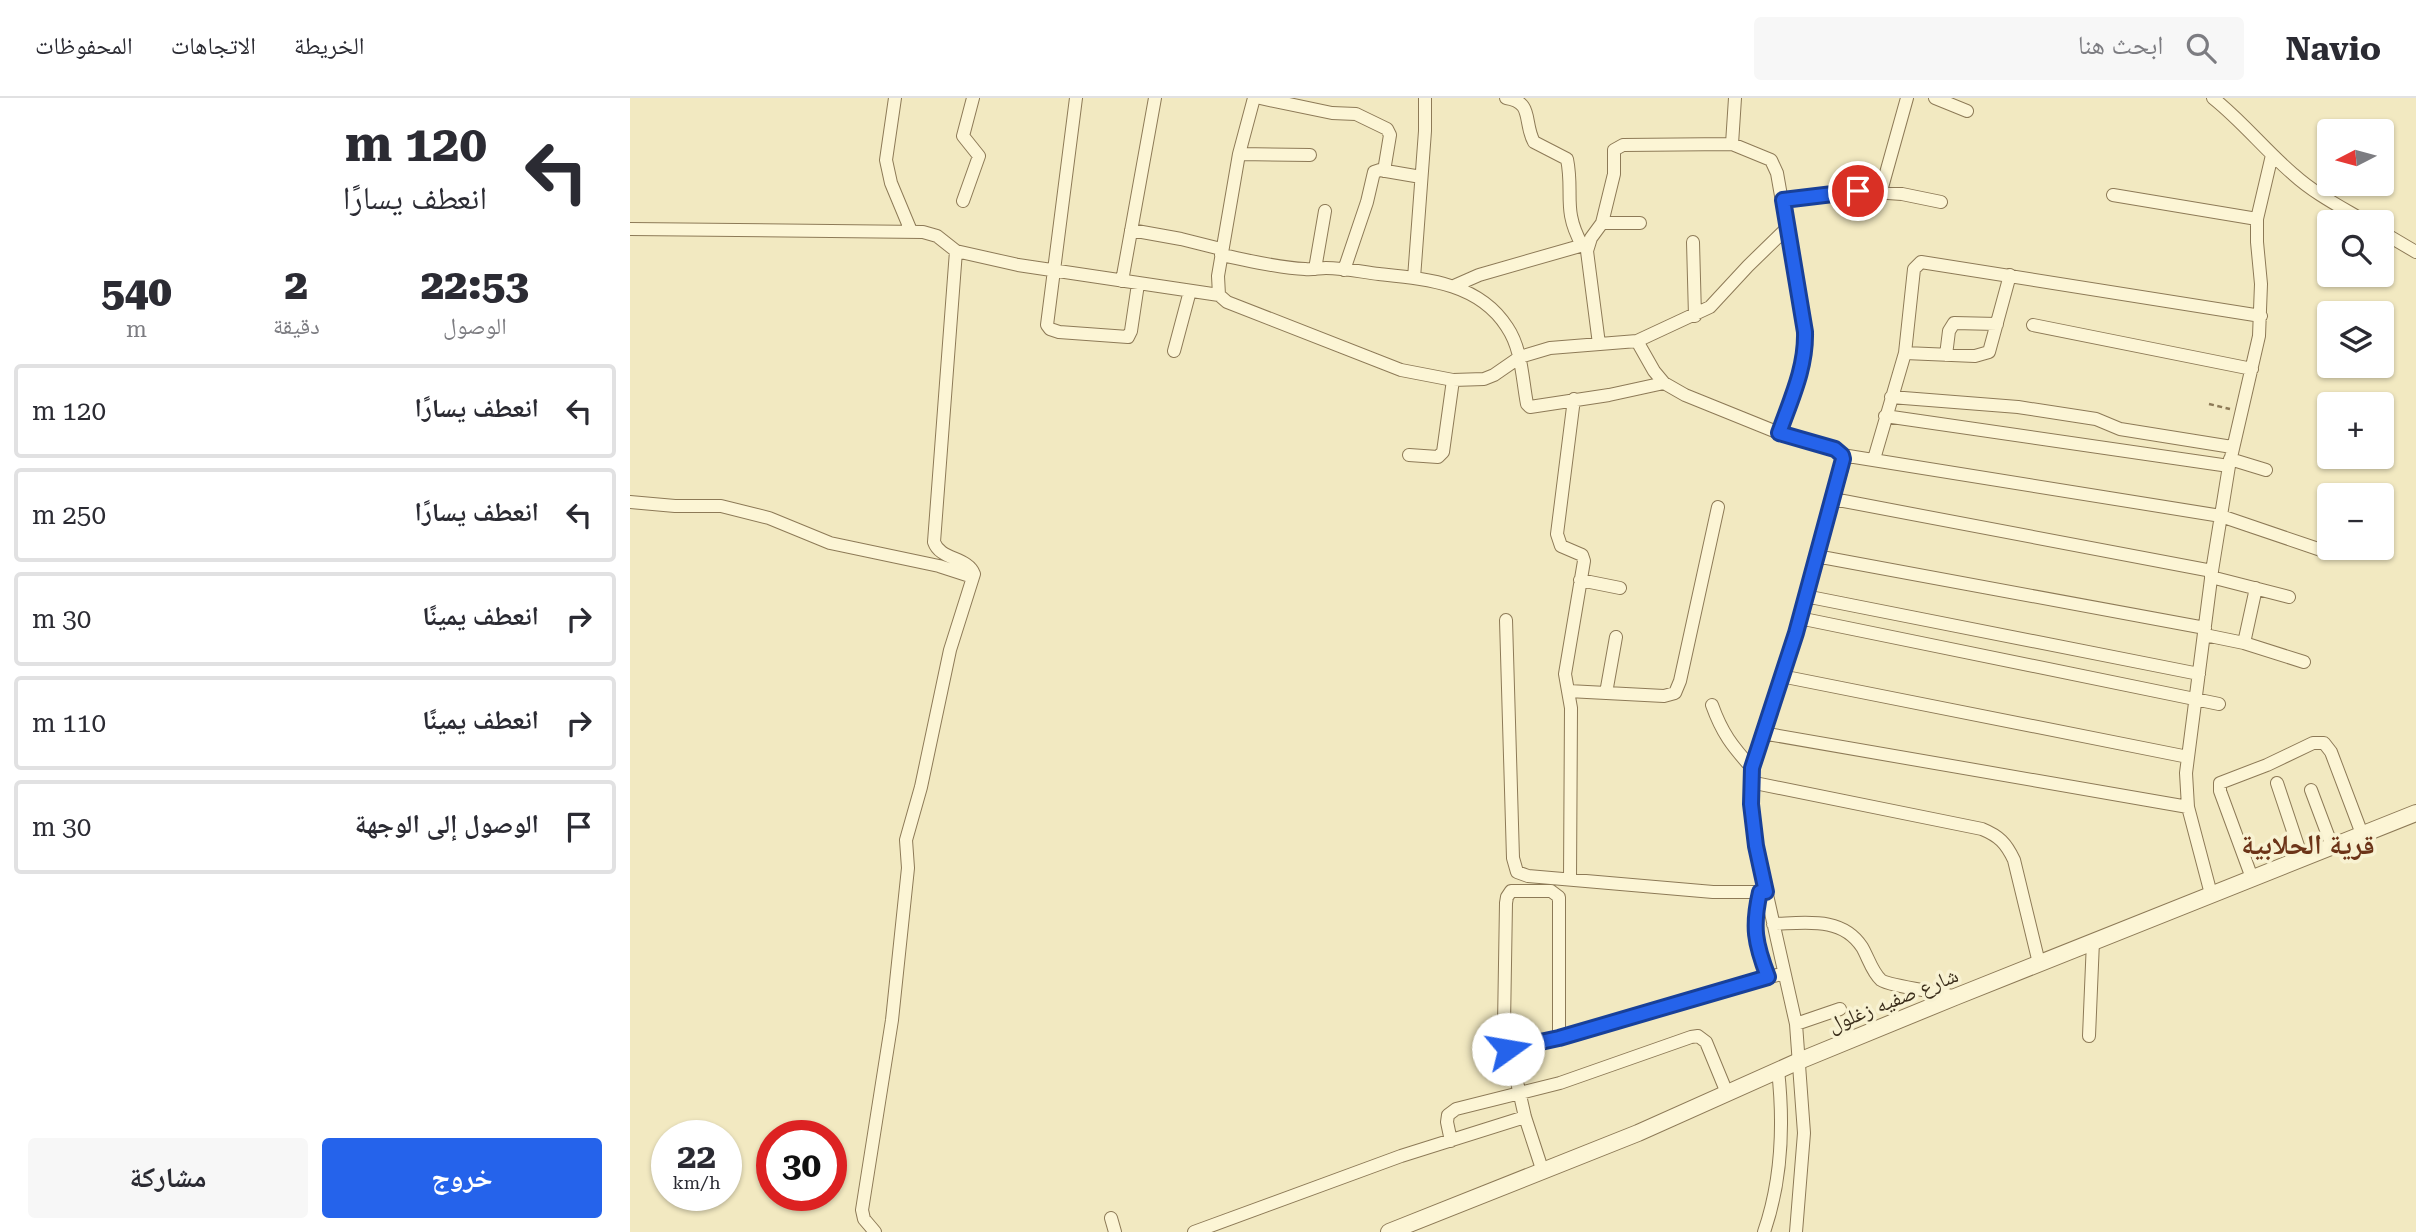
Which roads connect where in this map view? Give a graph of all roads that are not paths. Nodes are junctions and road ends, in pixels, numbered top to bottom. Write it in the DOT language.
graph roads {
  1 [pos="895,98"];
  2 [pos="973,98"];
  3 [pos="1076,98"];
  4 [pos="1155,98"];
  5 [pos="1254,98"];
  6 [pos="1259,98"];
  7 [pos="1425,98"];
  8 [pos="1506,98"];
  9 [pos="1735,98"];
  10 [pos="1907,98"];
  11 [pos="1936,98"];
  12 [pos="2213,98"];
  13 [pos="1968,111"];
  14 [pos="1732,144"];
  15 [pos="1239,154"];
  16 [pos="1310,155"];
  17 [pos="2272,155"];
  18 [pos="1384,171"];
  19 [pos="1421,177"];
  20 [pos="1881,191"];
  21 [pos="2113,195"];
  22 [pos="1783,200"];
  23 [pos="963,201"];
  24 [pos="1941,202"];
  25 [pos="2345,210"];
  26 [pos="1325,211"];
  27 [pos="2257,219"];
  28 [pos="1602,223"];
  29 [pos="1640,223"];
  30 [pos="1787,228"];
  31 [pos="630,229"];
  32 [pos="1131,230"];
  33 [pos="911,231"];
  34 [pos="2394,239"];
  35 [pos="1693,242"];
  36 [pos="1585,244"];
  37 [pos="956,251"];
  38 [pos="1221,252"];
  39 [pos="2416,252"];
  40 [pos="1315,269"];
  41 [pos="1344,270"];
  42 [pos="1053,271"];
  43 [pos="2010,275"];
  44 [pos="1414,278"];
  45 [pos="1122,281"];
  46 [pos="1138,284"];
  47 [pos="1454,286"];
  48 [pos="1190,291"];
  49 [pos="1219,295"];
  50 [pos="1695,316"];
  51 [pos="2261,316"];
  52 [pos="1997,324"];
  53 [pos="2033,325"];
  54 [pos="1637,341"];
  55 [pos="1599,344"];
  56 [pos="1174,351"];
  57 [pos="1905,353"];
  58 [pos="1947,355"];
  59 [pos="1520,357"];
  60 [pos="2252,369"];
  61 [pos="1453,380"];
  62 [pos="1664,383"];
  63 [pos="1891,397"];
  64 [pos="1574,399"];
  65 [pos="1885,416"];
  66 [pos="2108,423"];
  67 [pos="1779,433"];
  68 [pos="2103,447"];
  69 [pos="1409,455"];
  70 [pos="1842,455"];
  71 [pos="2230,457"];
  72 [pos="1874,459"];
  73 [pos="2266,470"];
  74 [pos="1833,499"];
  75 [pos="630,502"];
  76 [pos="1718,507"];
  77 [pos="2221,516"];
  78 [pos="2317,549"];
  79 [pos="1816,555"];
  80 [pos="2211,574"];
  81 [pos="973,578"];
  82 [pos="1580,580"];
  83 [pos="1620,588"];
  84 [pos="2256,588"];
  85 [pos="1805,596"];
  86 [pos="2289,597"];
  87 [pos="1800,618"];
  88 [pos="1506,621"];
  89 [pos="2205,631"];
  90 [pos="1616,637"];
  91 [pos="2244,643"];
  92 [pos="2304,662"];
  93 [pos="2199,674"];
  94 [pos="1781,676"];
  95 [pos="1568,691"];
  96 [pos="1606,693"];
  97 [pos="2196,698"];
  98 [pos="2218,704"];
  99 [pos="1712,705"];
  100 [pos="1762,733"];
  101 [pos="2189,757"];
  102 [pos="1752,768"];
  103 [pos="1751,782"];
  104 [pos="2277,783"];
  105 [pos="2311,790"];
  106 [pos="2188,807"];
  107 [pos="2416,813"];
  108 [pos="2362,834"];
  109 [pos="2332,846"];
  110 [pos="2302,858"];
  111 [pos="2252,878"];
  112 [pos="1570,880"];
  113 [pos="1763,892"];
  114 [pos="2211,894"];
  115 [pos="1773,924"];
  116 [pos="2093,942"];
  117 [pos="2039,963"];
  118 [pos="1784,973"];
  119 [pos="1768,977"];
  120 [pos="1955,997"];
  121 [pos="1840,1009"];
  122 [pos="1796,1024"];
  123 [pos="2089,1036"];
  124 [pos="1559,1038"];
  125 [pos="1508,1049"];
  126 [pos="1799,1061"];
  127 [pos="1778,1070"];
  128 [pos="1727,1093"];
  129 [pos="1520,1095"];
  130 [pos="1525,1117"];
  131 [pos="1451,1141"];
  132 [pos="1543,1172"];
  133 [pos="1111,1218"];
  134 [pos="875,1232"];
  135 [pos="1115,1232"];
  136 [pos="1194,1232"];
  137 [pos="1389,1232"];
  138 [pos="1763,1232"];
  139 [pos="1796,1232"];
  1 -- 33 [label="street"];
  2 -- 23 [label="street"];
  3 -- 42 [label="street"];
  4 -- 32 [label="street"];
  5 -- 15 [label="street"];
  6 -- 18 [label="street"];
  7 -- 19 [label="street"];
  8 -- 36 [label="street"];
  9 -- 14 [label="street"];
  10 -- 20 [label="street"];
  11 -- 13 [label="street"];
  12 -- 17 [label="street"];
  14 -- 22 [label="street"];
  14 -- 28 [label="street"];
  15 -- 16 [label="street"];
  15 -- 38 [label="street"];
  17 -- 25 [label="street"];
  17 -- 27 [label="street"];
  18 -- 19 [label="street"];
  18 -- 41 [label="street"];
  19 -- 44 [label="street"];
  20 -- 22 [label="street"];
  20 -- 24 [label="street"];
  21 -- 27 [label="street"];
  22 -- 30 [label="street"];
  26 -- 40 [label="street"];
  27 -- 51 [label="street"];
  28 -- 29 [label="street"];
  28 -- 36 [label="street"];
  30 -- 50 [label="street"];
  30 -- 67 [label="street"];
  31 -- 33 [label="street"];
  32 -- 38 [label="street"];
  32 -- 45 [label="street"];
  33 -- 37 [label="street"];
  34 -- 39 [label="street"];
  35 -- 50 [label="street"];
  36 -- 47 [label="street"];
  36 -- 55 [label="street"];
  37 -- 42 [label="street"];
  37 -- 81 [label="street"];
  38 -- 40 [label="street"];
  38 -- 49 [label="street"];
  40 -- 41 [label="street"];
  41 -- 44 [label="street"];
  42 -- 45 [label="street"];
  42 -- 46 [label="street"];
  43 -- 51 [label="street"];
  43 -- 52 [label="street"];
  43 -- 57 [label="street"];
  44 -- 47 [label="street"];
  45 -- 46 [label="street"];
  46 -- 48 [label="street"];
  47 -- 59 [label="street"];
  48 -- 49 [label="street"];
  48 -- 56 [label="street"];
  49 -- 61 [label="street"];
  50 -- 54 [label="street"];
  51 -- 60 [label="street"];
  52 -- 58 [label="street"];
  52 -- 58 [label="street"];
  53 -- 60 [label="street"];
  54 -- 55 [label="street"];
  54 -- 62 [label="street"];
  55 -- 59 [label="street"];
  57 -- 58 [label="street"];
  57 -- 63 [label="street"];
  59 -- 61 [label="street"];
  59 -- 64 [label="street"];
  60 -- 71 [label="street"];
  61 -- 69 [label="street"];
  62 -- 64 [label="street"];
  62 -- 67 [label="street"];
  63 -- 65 [label="street"];
  63 -- 66 [label="street"];
  64 -- 82 [label="street"];
  65 -- 68 [label="street"];
  65 -- 72 [label="street"];
  66 -- 68 [label="street"];
  66 -- 71 [label="street"];
  67 -- 70 [label="street"];
  68 -- 71 [label="street"];
  70 -- 72 [label="street"];
  70 -- 74 [label="street"];
  71 -- 73 [label="street"];
  71 -- 77 [label="street"];
  72 -- 77 [label="street"];
  74 -- 79 [label="street"];
  74 -- 80 [label="street"];
  75 -- 81 [label="street"];
  76 -- 96 [label="street"];
  77 -- 78 [label="street"];
  77 -- 80 [label="street"];
  79 -- 85 [label="street"];
  79 -- 89 [label="street"];
  80 -- 84 [label="street"];
  80 -- 89 [label="street"];
  81 -- 134 [label="street"];
  82 -- 83 [label="street"];
  82 -- 95 [label="street"];
  84 -- 86 [label="street"];
  84 -- 91 [label="street"];
  85 -- 87 [label="street"];
  85 -- 93 [label="street"];
  87 -- 94 [label="street"];
  87 -- 97 [label="street"];
  88 -- 112 [label="street"];
  89 -- 91 [label="street"];
  89 -- 93 [label="street"];
  90 -- 96 [label="street"];
  91 -- 92 [label="street"];
  93 -- 97 [label="street"];
  94 -- 100 [label="street"];
  94 -- 101 [label="street"];
  95 -- 96 [label="street"];
  95 -- 112 [label="street"];
  97 -- 98 [label="street"];
  97 -- 101 [label="street"];
  99 -- 102 [label="street"];
  100 -- 102 [label="street"];
  100 -- 106 [label="street"];
  101 -- 106 [label="street"];
  102 -- 103 [label="street"];
  103 -- 113 [label="street"];
  103 -- 117 [label="street"];
  104 -- 110 [label="street"];
  105 -- 109 [label="street"];
  106 -- 114 [label="street"];
  107 -- 108 [label="street, شارع صفيه زغلول"];
  108 -- 109 [label="street, شارع صفيه زغلول"];
  108 -- 111 [label="street"];
  109 -- 110 [label="street, شارع صفيه زغلول"];
  110 -- 111 [label="street, شارع صفيه زغلول"];
  111 -- 114 [label="street, شارع صفيه زغلول"];
  112 -- 113 [label="street"];
  113 -- 115 [label="street"];
  113 -- 119 [label="street"];
  114 -- 116 [label="street, شارع صفيه زغلول"];
  115 -- 118 [label="street"];
  115 -- 120 [label="street"];
  116 -- 117 [label="street, شارع صفيه زغلول"];
  116 -- 123 [label="street"];
  117 -- 120 [label="street, شارع صفيه زغلول"];
  118 -- 119 [label="street"];
  118 -- 122 [label="street"];
  119 -- 124 [label="street"];
  120 -- 126 [label="street, شارع صفيه زغلول"];
  121 -- 122 [label="street"];
  122 -- 126 [label="street"];
  124 -- 125 [label="street"];
  124 -- 125 [label="street"];
  125 -- 129 [label="street"];
  126 -- 127 [label="street, شارع صفيه زغلول"];
  126 -- 139 [label="street"];
  127 -- 128 [label="street, شارع صفيه زغلول"];
  127 -- 138 [label="street"];
  128 -- 129 [label="street"];
  128 -- 132 [label="street, شارع صفيه زغلول"];
  129 -- 130 [label="street"];
  129 -- 131 [label="street"];
  130 -- 131 [label="street"];
  130 -- 132 [label="street"];
  131 -- 136 [label="street"];
  132 -- 137 [label="street, شارع صفيه زغلول"];
  133 -- 135 [label="street"];
}
